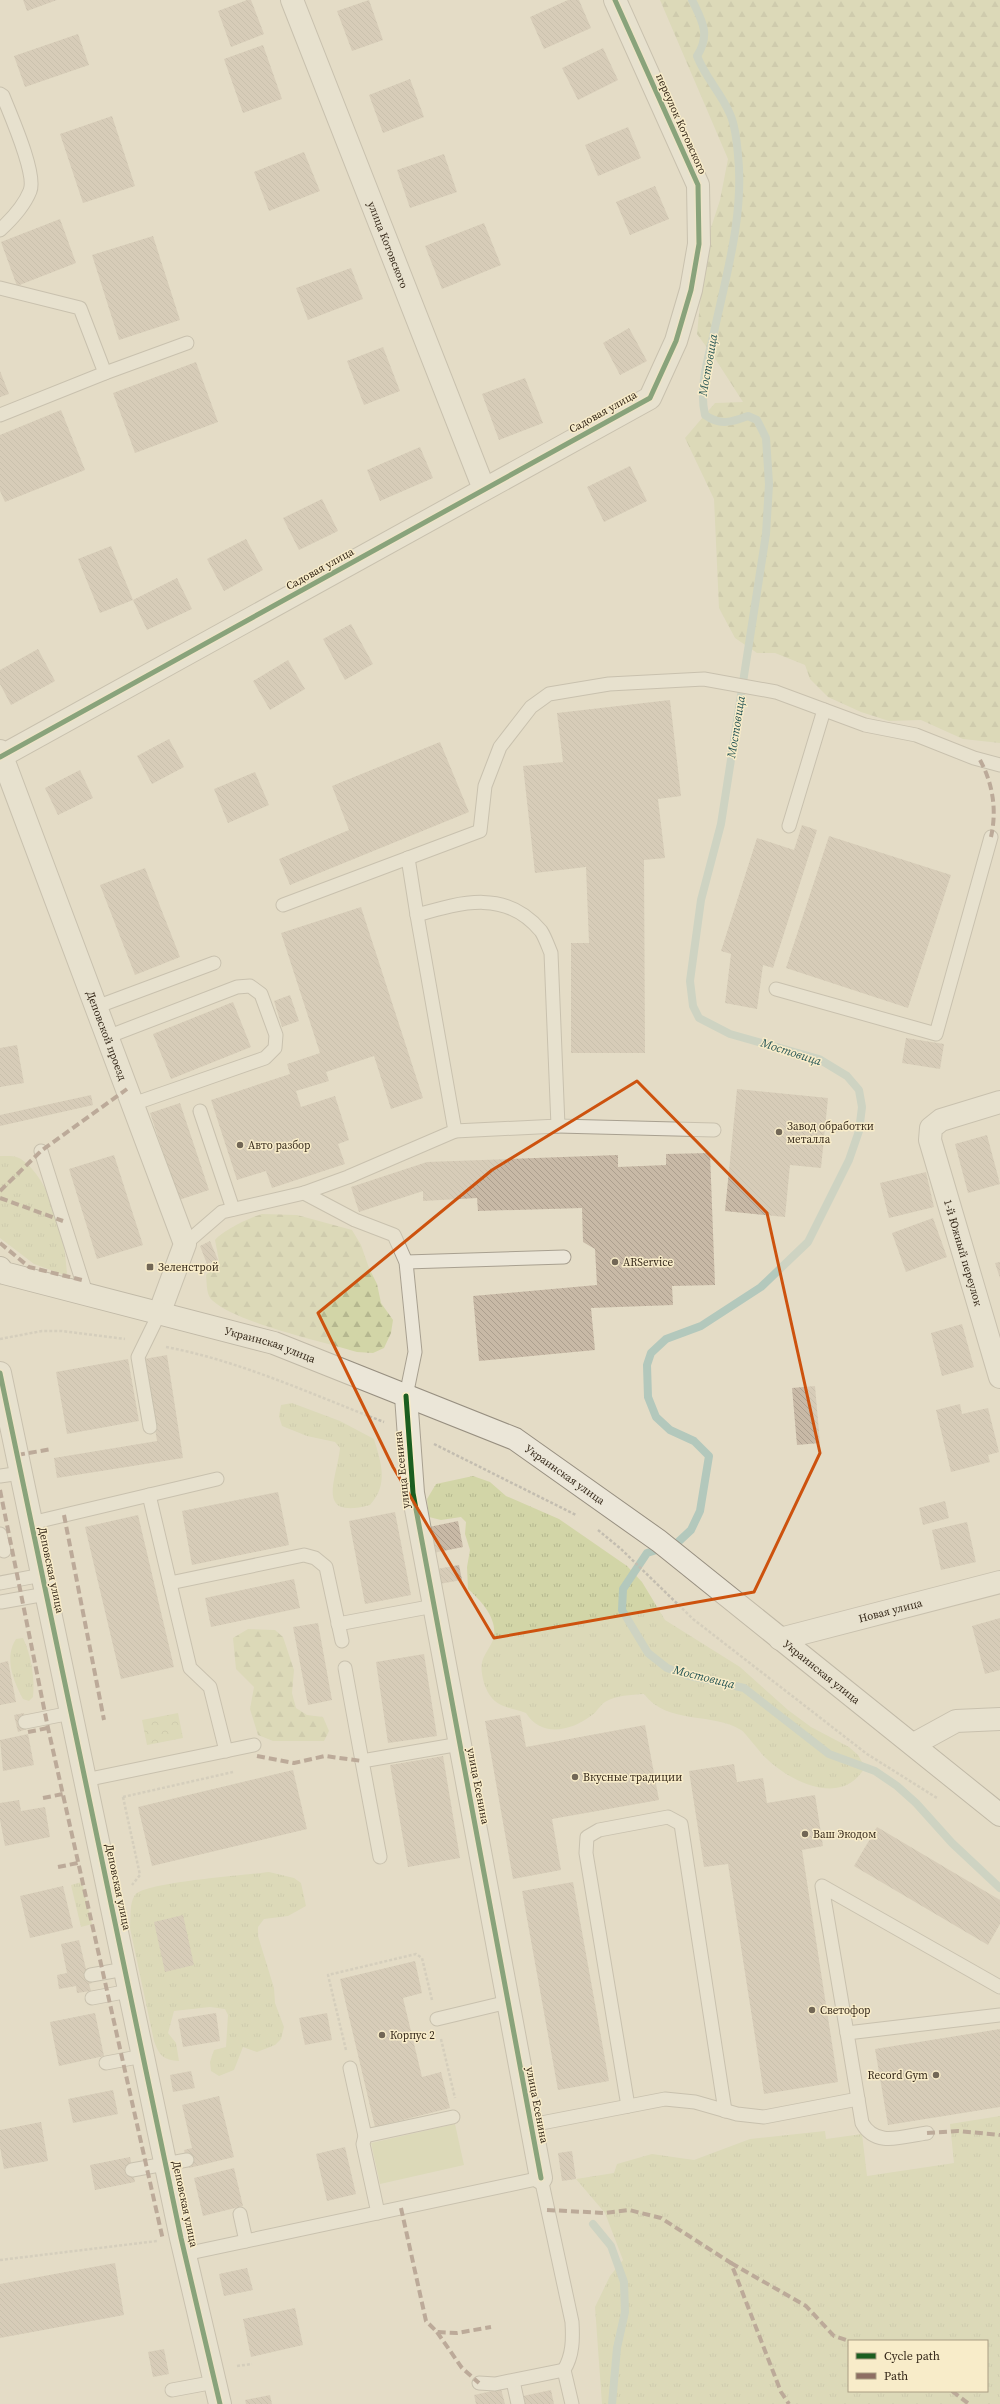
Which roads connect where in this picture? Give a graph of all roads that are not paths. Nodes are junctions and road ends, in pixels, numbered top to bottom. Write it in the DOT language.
graph roads {
  1 [pos="292,0"];
  2 [pos="614,0"];
  3 [pos="0,94"];
  4 [pos="0,230"];
  5 [pos="0,288"];
  6 [pos="187,343"];
  7 [pos="105,373"];
  8 [pos="650,398"];
  9 [pos="0,415"];
  10 [pos="484,489"];
  11 [pos="824,710"];
  12 [pos="1,755"];
  13 [pos="1000,765"];
  14 [pos="789,826"];
  15 [pos="991,837"];
  16 [pos="408,858"];
  17 [pos="283,906"];
  18 [pos="417,915"];
  19 [pos="214,963"];
  20 [pos="776,988"];
  21 [pos="96,1007"];
  22 [pos="107,1037"];
  23 [pos="1000,1102"];
  24 [pos="133,1104"];
  25 [pos="200,1111"];
  26 [pos="558,1126"];
  27 [pos="714,1130"];
  28 [pos="455,1131"];
  29 [pos="42,1151"];
  30 [pos="304,1193"];
  31 [pos="233,1209"];
  32 [pos="185,1244"];
  33 [pos="564,1257"];
  34 [pos="406,1262"];
  35 [pos="1,1273"];
  36 [pos="86,1296"];
  37 [pos="159,1314"];
  38 [pos="993,1330"];
  39 [pos="0,1373"];
  40 [pos="1000,1377"];
  41 [pos="406,1396"];
  42 [pos="150,1427"];
  43 [pos="10,1474"];
  44 [pos="217,1479"];
  45 [pos="149,1495"];
  46 [pos="32,1523"];
  47 [pos="0,1534"];
  48 [pos="4,1551"];
  49 [pos="1000,1582"];
  50 [pos="0,1583"];
  51 [pos="170,1583"];
  52 [pos="44,1584"];
  53 [pos="1,1602"];
  54 [pos="434,1606"];
  55 [pos="338,1624"];
  56 [pos="780,1639"];
  57 [pos="342,1641"];
  58 [pos="344,1668"];
  59 [pos="71,1713"];
  60 [pos="1000,1718"];
  61 [pos="26,1722"];
  62 [pos="460,1744"];
  63 [pos="914,1744"];
  64 [pos="254,1745"];
  65 [pos="226,1751"];
  66 [pos="362,1761"];
  67 [pos="85,1780"];
  68 [pos="1000,1815"];
  69 [pos="380,1857"];
  70 [pos="125,1970"];
  71 [pos="91,1975"];
  72 [pos="1000,1987"];
  73 [pos="129,1991"];
  74 [pos="92,1998"];
  75 [pos="508,2002"];
  76 [pos="1000,2015"];
  77 [pos="437,2019"];
  78 [pos="848,2034"];
  79 [pos="143,2056"];
  80 [pos="106,2063"];
  81 [pos="350,2068"];
  82 [pos="858,2099"];
  83 [pos="628,2106"];
  84 [pos="725,2110"];
  85 [pos="453,2116"];
  86 [pos="531,2125"];
  87 [pos="927,2133"];
  88 [pos="365,2136"];
  89 [pos="187,2160"];
  90 [pos="166,2165"];
  91 [pos="132,2170"];
  92 [pos="541,2178"];
  93 [pos="378,2213"];
  94 [pos="240,2214"];
  95 [pos="246,2241"];
  96 [pos="183,2246"];
  97 [pos="564,2370"];
  98 [pos="513,2381"];
  99 [pos="215,2382"];
  100 [pos="479,2383"];
  101 [pos="172,2390"];
  102 [pos="220,2404"];
  103 [pos="518,2404"];
  104 [pos="572,2404"];
  1 -- 10 [label="street, улица Котовского"];
  2 -- 8 [label="street, переулок Котовского"];
  3 -- 4 [label="lane"];
  5 -- 7 [label="lane"];
  6 -- 7 [label="lane"];
  7 -- 9 [label="lane"];
  8 -- 10 [label="street, Садовая улица"];
  10 -- 12 [label="street, Садовая улица"];
  11 -- 13 [label="lane"];
  11 -- 14 [label="lane"];
  11 -- 16 [label="lane"];
  12 -- 21 [label="street, Деповской проезд"];
  15 -- 20 [label="lane"];
  16 -- 17 [label="lane"];
  16 -- 18 [label="lane"];
  18 -- 26 [label="lane"];
  18 -- 28 [label="lane"];
  19 -- 21 [label="lane"];
  21 -- 22 [label="street, Деповской проезд"];
  22 -- 24 [label="street, Деповской проезд"];
  22 -- 24 [label="lane"];
  23 -- 38 [label="street, 1-й Южный переулок"];
  24 -- 32 [label="street, Деповской проезд"];
  25 -- 31 [label="lane"];
  26 -- 27 [label="lane"];
  26 -- 28 [label="lane"];
  28 -- 30 [label="lane"];
  29 -- 36 [label="lane"];
  30 -- 31 [label="lane"];
  30 -- 34 [label="lane"];
  31 -- 32 [label="lane"];
  32 -- 37 [label="street"];
  33 -- 34 [label="lane"];
  34 -- 41 [label="lane"];
  35 -- 36 [label="street, Украинская улица"];
  36 -- 37 [label="street, Украинская улица"];
  37 -- 41 [label="street, Украинская улица"];
  37 -- 42 [label="lane"];
  38 -- 40 [label="street, 1-й Южный переулок"];
  39 -- 43 [label="street, Деповская улица"];
  41 -- 54 [label="street, улица Есенина"];
  41 -- 56 [label="street, Украинская улица"];
  43 -- 46 [label="street, Деповская улица"];
  44 -- 45 [label="lane"];
  45 -- 46 [label="lane"];
  45 -- 51 [label="lane"];
  46 -- 52 [label="street, Деповская улица"];
  47 -- 48 [label="lane"];
  49 -- 56 [label="street, Новая улица"];
  50 -- 52 [label="lane"];
  51 -- 55 [label="lane"];
  51 -- 65 [label="lane"];
  52 -- 53 [label="lane"];
  52 -- 59 [label="street, Деповская улица"];
  54 -- 55 [label="lane"];
  54 -- 62 [label="street, улица Есенина"];
  55 -- 57 [label="lane"];
  56 -- 63 [label="street, Украинская улица"];
  58 -- 66 [label="lane"];
  59 -- 61 [label="lane"];
  59 -- 67 [label="street, Деповская улица"];
  60 -- 63 [label="street"];
  62 -- 66 [label="lane"];
  62 -- 75 [label="street, улица Есенина"];
  63 -- 68 [label="street, Украинская улица"];
  64 -- 65 [label="lane"];
  65 -- 67 [label="lane"];
  66 -- 69 [label="lane"];
  67 -- 70 [label="street, Деповская улица"];
  70 -- 71 [label="lane"];
  70 -- 73 [label="street, Деповская улица"];
  72 -- 78 [label="lane"];
  73 -- 74 [label="lane"];
  73 -- 79 [label="street, Деповская улица"];
  75 -- 77 [label="lane"];
  75 -- 86 [label="street, улица Есенина"];
  76 -- 78 [label="lane"];
  78 -- 82 [label="lane"];
  79 -- 80 [label="lane"];
  79 -- 90 [label="street, Деповская улица"];
  81 -- 88 [label="lane"];
  82 -- 84 [label="lane"];
  82 -- 87 [label="lane"];
  83 -- 84 [label="lane"];
  83 -- 84 [label="lane"];
  83 -- 86 [label="lane"];
  85 -- 88 [label="lane"];
  86 -- 92 [label="street, улица Есенина"];
  88 -- 93 [label="lane"];
  89 -- 90 [label="lane"];
  90 -- 91 [label="lane"];
  90 -- 96 [label="street, Деповская улица"];
  92 -- 93 [label="lane"];
  92 -- 97 [label="lane"];
  93 -- 95 [label="lane"];
  94 -- 95 [label="lane"];
  95 -- 96 [label="lane"];
  96 -- 99 [label="street, Деповская улица"];
  97 -- 98 [label="lane"];
  97 -- 104 [label="lane"];
  98 -- 100 [label="lane"];
  98 -- 103 [label="lane"];
  99 -- 101 [label="lane"];
  99 -- 102 [label="street, Деповская улица"];
}
